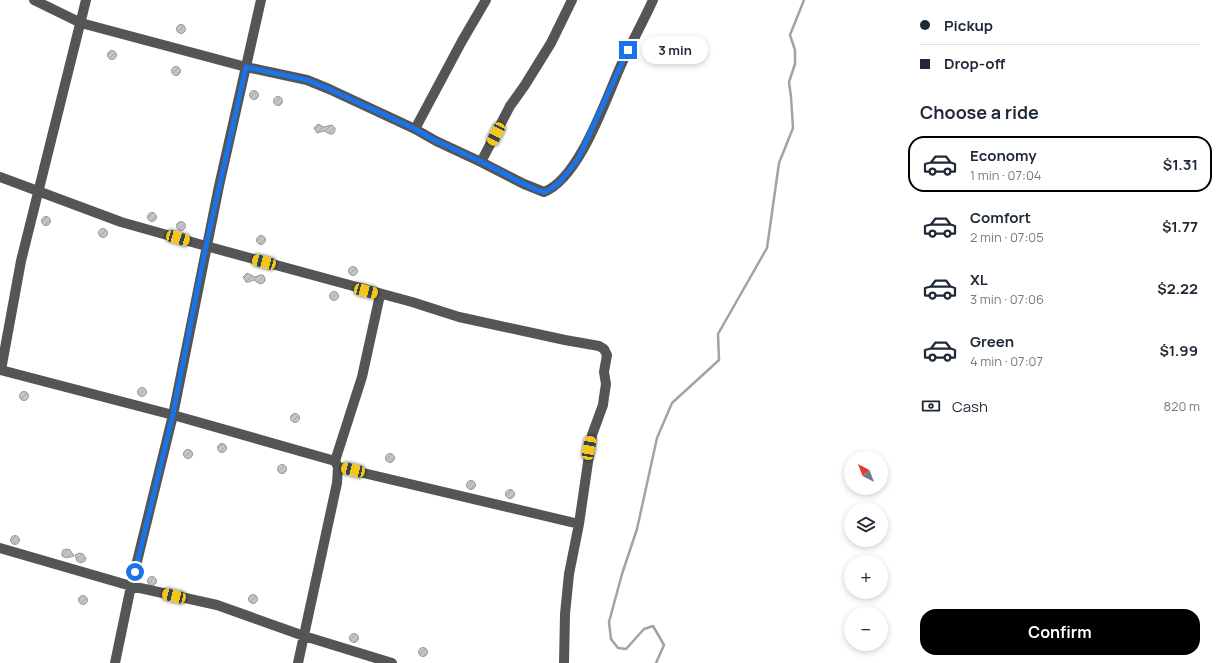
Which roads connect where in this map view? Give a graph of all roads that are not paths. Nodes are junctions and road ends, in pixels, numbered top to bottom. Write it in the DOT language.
graph roads {
  1 [pos="34,0"];
  2 [pos="86,0"];
  3 [pos="261,0"];
  4 [pos="486,0"];
  5 [pos="572,0"];
  6 [pos="653,0"];
  7 [pos="81,23"];
  8 [pos="246,67"];
  9 [pos="415,129"];
  10 [pos="482,162"];
  11 [pos="0,177"];
  12 [pos="38,192"];
  13 [pos="206,246"];
  14 [pos="380,295"];
  15 [pos="0,372"];
  16 [pos="173,414"];
  17 [pos="337,464"];
  18 [pos="579,524"];
  19 [pos="0,548"];
  20 [pos="131,586"];
  21 [pos="304,636"];
  22 [pos="115,663"];
  23 [pos="298,663"];
  24 [pos="392,663"];
  25 [pos="564,663"];
  1 -- 7 [label="street"];
  2 -- 7 [label="street"];
  3 -- 8 [label="street"];
  4 -- 9 [label="street"];
  5 -- 10 [label="street"];
  6 -- 10 [label="street"];
  7 -- 8 [label="street"];
  7 -- 12 [label="street"];
  8 -- 9 [label="street"];
  8 -- 13 [label="street"];
  9 -- 10 [label="street"];
  11 -- 12 [label="street"];
  12 -- 13 [label="street"];
  12 -- 15 [label="street"];
  13 -- 14 [label="street"];
  13 -- 16 [label="street"];
  14 -- 17 [label="street"];
  14 -- 18 [label="street"];
  15 -- 16 [label="street"];
  16 -- 17 [label="street"];
  16 -- 20 [label="street"];
  17 -- 18 [label="street"];
  17 -- 21 [label="street"];
  18 -- 25 [label="street"];
  19 -- 20 [label="street"];
  20 -- 21 [label="street"];
  20 -- 22 [label="street"];
  21 -- 23 [label="street"];
  21 -- 24 [label="street"];
}
